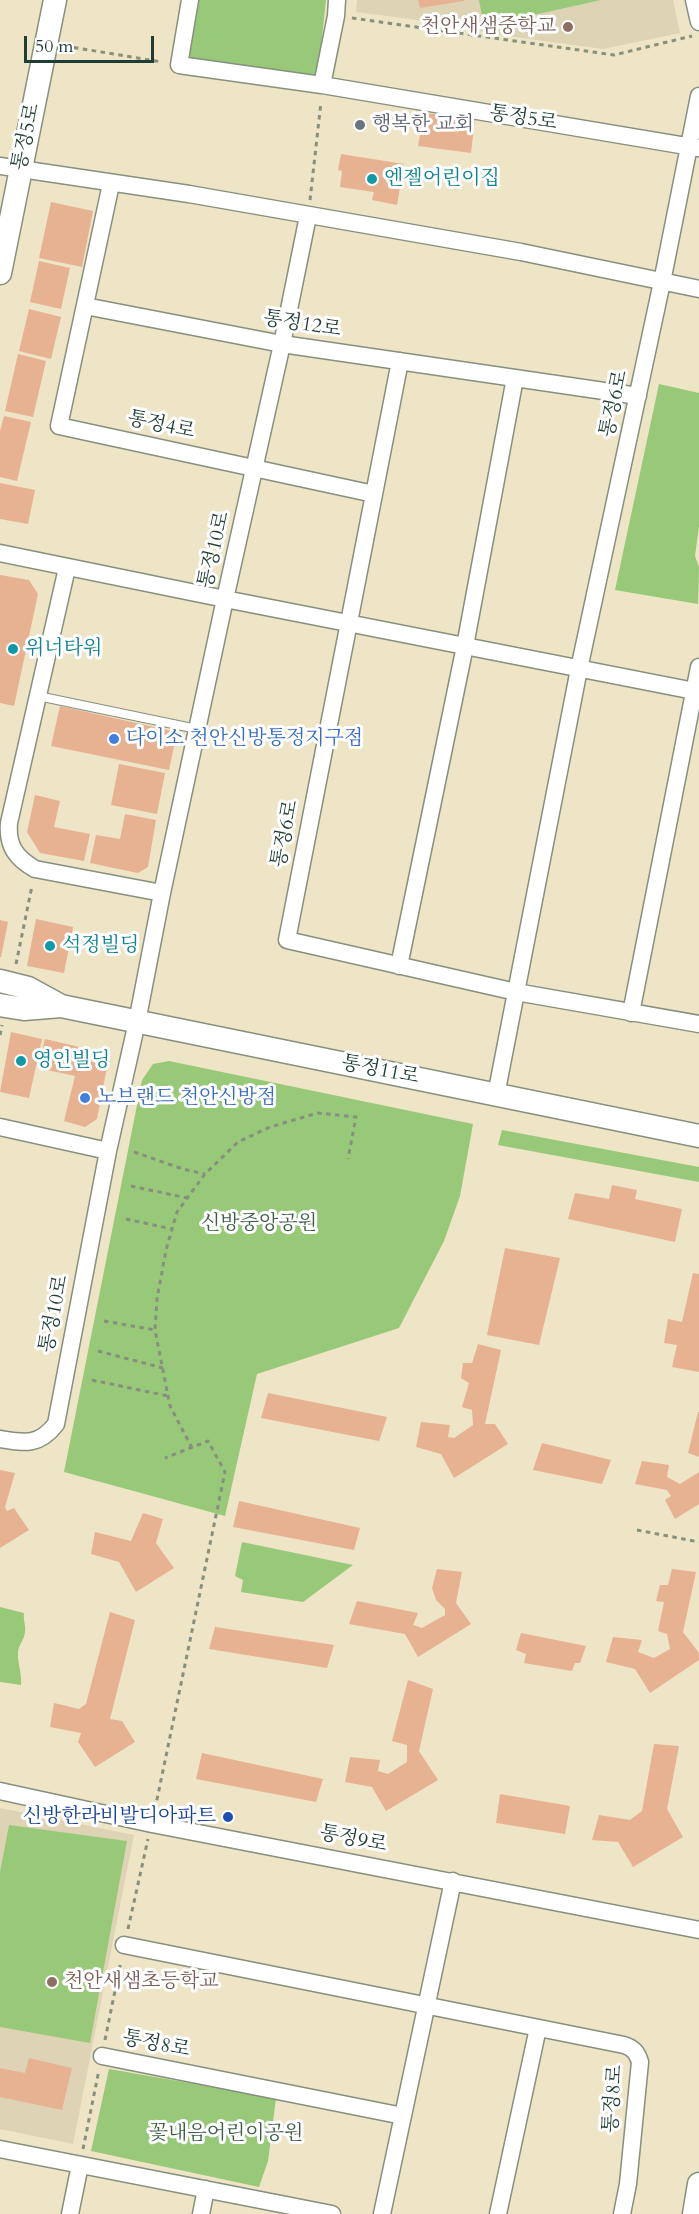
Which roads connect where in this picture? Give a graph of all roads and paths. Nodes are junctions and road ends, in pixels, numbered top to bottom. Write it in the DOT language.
graph roads {
  1 [pos="55,0"];
  2 [pos="190,0"];
  3 [pos="694,0"];
  4 [pos="336,8"];
  5 [pos="699,22"];
  6 [pos="699,35"];
  7 [pos="46,43"];
  8 [pos="178,65"];
  9 [pos="322,86"];
  10 [pos="699,96"];
  11 [pos="694,147"];
  12 [pos="10,168"];
  13 [pos="111,184"];
  14 [pos="308,216"];
  15 [pos="0,273"];
  16 [pos="662,282"];
  17 [pos="699,289"];
  18 [pos="85,306"];
  19 [pos="282,344"];
  20 [pos="400,361"];
  21 [pos="515,378"];
  22 [pos="638,396"];
  23 [pos="255,468"];
  24 [pos="374,494"];
  25 [pos="0,553"];
  26 [pos="67,568"];
  27 [pos="225,599"];
  28 [pos="349,623"];
  29 [pos="465,646"];
  30 [pos="699,666"];
  31 [pos="579,669"];
  32 [pos="696,691"];
  33 [pos="38,696"];
  34 [pos="197,729"];
  35 [pos="35,869"];
  36 [pos="162,893"];
  37 [pos="399,966"];
  38 [pos="6,982"];
  39 [pos="516,992"];
  40 [pos="0,1005"];
  41 [pos="61,1006"];
  42 [pos="631,1013"];
  43 [pos="137,1022"];
  44 [pos="699,1024"];
  45 [pos="496,1095"];
  46 [pos="0,1127"];
  47 [pos="699,1136"];
  48 [pos="108,1150"];
  49 [pos="134,1152"];
  50 [pos="348,1158"];
  51 [pos="205,1174"];
  52 [pos="131,1186"];
  53 [pos="188,1198"];
  54 [pos="126,1219"];
  55 [pos="172,1229"];
  56 [pos="104,1321"];
  57 [pos="155,1330"];
  58 [pos="98,1351"];
  59 [pos="163,1368"];
  60 [pos="92,1380"];
  61 [pos="168,1396"];
  62 [pos="0,1438"];
  63 [pos="192,1448"];
  64 [pos="165,1458"];
  65 [pos="637,1530"];
  66 [pos="699,1542"];
  67 [pos="0,1791"];
  68 [pos="152,1824"];
  69 [pos="453,1881"];
  70 [pos="699,1930"];
  71 [pos="124,1946"];
  72 [pos="426,2005"];
  73 [pos="538,2028"];
  74 [pos="102,2056"];
  75 [pos="403,2116"];
  76 [pos="0,2149"];
  77 [pos="80,2165"];
  78 [pos="699,2184"];
  79 [pos="206,2189"];
  80 [pos="70,2214"];
  81 [pos="201,2214"];
  82 [pos="332,2214"];
  83 [pos="382,2214"];
  84 [pos="498,2214"];
  85 [pos="622,2214"];
  86 [pos="694,2214"];
  1 -- 7 [label="street, 통정5로"];
  2 -- 8 [label="street"];
  3 -- 5 [label="street"];
  4 -- 6 [label="path"];
  4 -- 9 [label="street"];
  7 -- 8 [label="path"];
  7 -- 12 [label="street, 통정5로"];
  8 -- 9 [label="street, 통정5로"];
  9 -- 11 [label="street, 통정5로"];
  9 -- 14 [label="path"];
  10 -- 11 [label="street, 통정6로"];
  11 -- 16 [label="street, 통정6로"];
  12 -- 13 [label="street"];
  12 -- 15 [label="street, 통정5로"];
  13 -- 14 [label="street"];
  13 -- 18 [label="street"];
  14 -- 16 [label="street"];
  14 -- 19 [label="street, 통정10로"];
  16 -- 17 [label="street"];
  16 -- 22 [label="street, 통정6로"];
  18 -- 19 [label="street, 통정12로"];
  18 -- 23 [label="street, 통정4로"];
  19 -- 20 [label="street, 통정12로"];
  19 -- 23 [label="street, 통정10로"];
  20 -- 21 [label="street, 통정12로"];
  20 -- 24 [label="street"];
  21 -- 22 [label="street, 통정12로"];
  21 -- 29 [label="street"];
  22 -- 31 [label="street, 통정6로"];
  23 -- 24 [label="street, 통정4로"];
  23 -- 27 [label="street, 통정10로"];
  24 -- 28 [label="street"];
  25 -- 26 [label="street"];
  26 -- 27 [label="street"];
  26 -- 33 [label="street"];
  27 -- 28 [label="street"];
  27 -- 34 [label="street, 통정10로"];
  28 -- 29 [label="street"];
  28 -- 37 [label="street, 통정6로"];
  29 -- 31 [label="street"];
  29 -- 37 [label="street"];
  30 -- 32 [label="street"];
  31 -- 32 [label="street"];
  31 -- 39 [label="street, 통정6로"];
  32 -- 42 [label="street"];
  33 -- 34 [label="lane"];
  33 -- 35 [label="street"];
  34 -- 36 [label="street, 통정10로"];
  35 -- 36 [label="street"];
  35 -- 38 [label="path"];
  36 -- 43 [label="street, 통정10로"];
  37 -- 39 [label="street, 통정6로"];
  38 -- 41 [label="street"];
  39 -- 42 [label="street, 통정6로"];
  39 -- 45 [label="street, 통정6로"];
  40 -- 41 [label="street"];
  41 -- 43 [label="street, 통정11로"];
  42 -- 44 [label="street, 통정6로"];
  43 -- 45 [label="street, 통정11로"];
  43 -- 48 [label="street, 통정10로"];
  45 -- 47 [label="street, 통정11로"];
  46 -- 48 [label="street"];
  48 -- 62 [label="street, 통정10로"];
  49 -- 51 [label="path"];
  50 -- 51 [label="path"];
  51 -- 53 [label="path"];
  52 -- 53 [label="path"];
  53 -- 55 [label="path"];
  54 -- 55 [label="path"];
  55 -- 57 [label="path"];
  56 -- 57 [label="path"];
  57 -- 59 [label="path"];
  58 -- 59 [label="path"];
  59 -- 61 [label="path"];
  60 -- 61 [label="path"];
  61 -- 63 [label="path"];
  63 -- 64 [label="path"];
  63 -- 68 [label="path"];
  65 -- 66 [label="path"];
  67 -- 68 [label="street, 통정9로"];
  68 -- 69 [label="street, 통정9로"];
  68 -- 71 [label="path"];
  69 -- 70 [label="street, 통정9로"];
  69 -- 72 [label="street"];
  71 -- 72 [label="street, 통정8로"];
  71 -- 74 [label="path, 통정8로"];
  72 -- 73 [label="street, 통정8로"];
  72 -- 75 [label="street"];
  73 -- 84 [label="street"];
  73 -- 85 [label="street, 통정8로"];
  74 -- 75 [label="street, 통정8로"];
  74 -- 77 [label="path"];
  75 -- 83 [label="street"];
  76 -- 77 [label="street"];
  77 -- 79 [label="street"];
  77 -- 80 [label="street"];
  78 -- 86 [label="street"];
  79 -- 81 [label="street"];
  79 -- 82 [label="street"];
}
